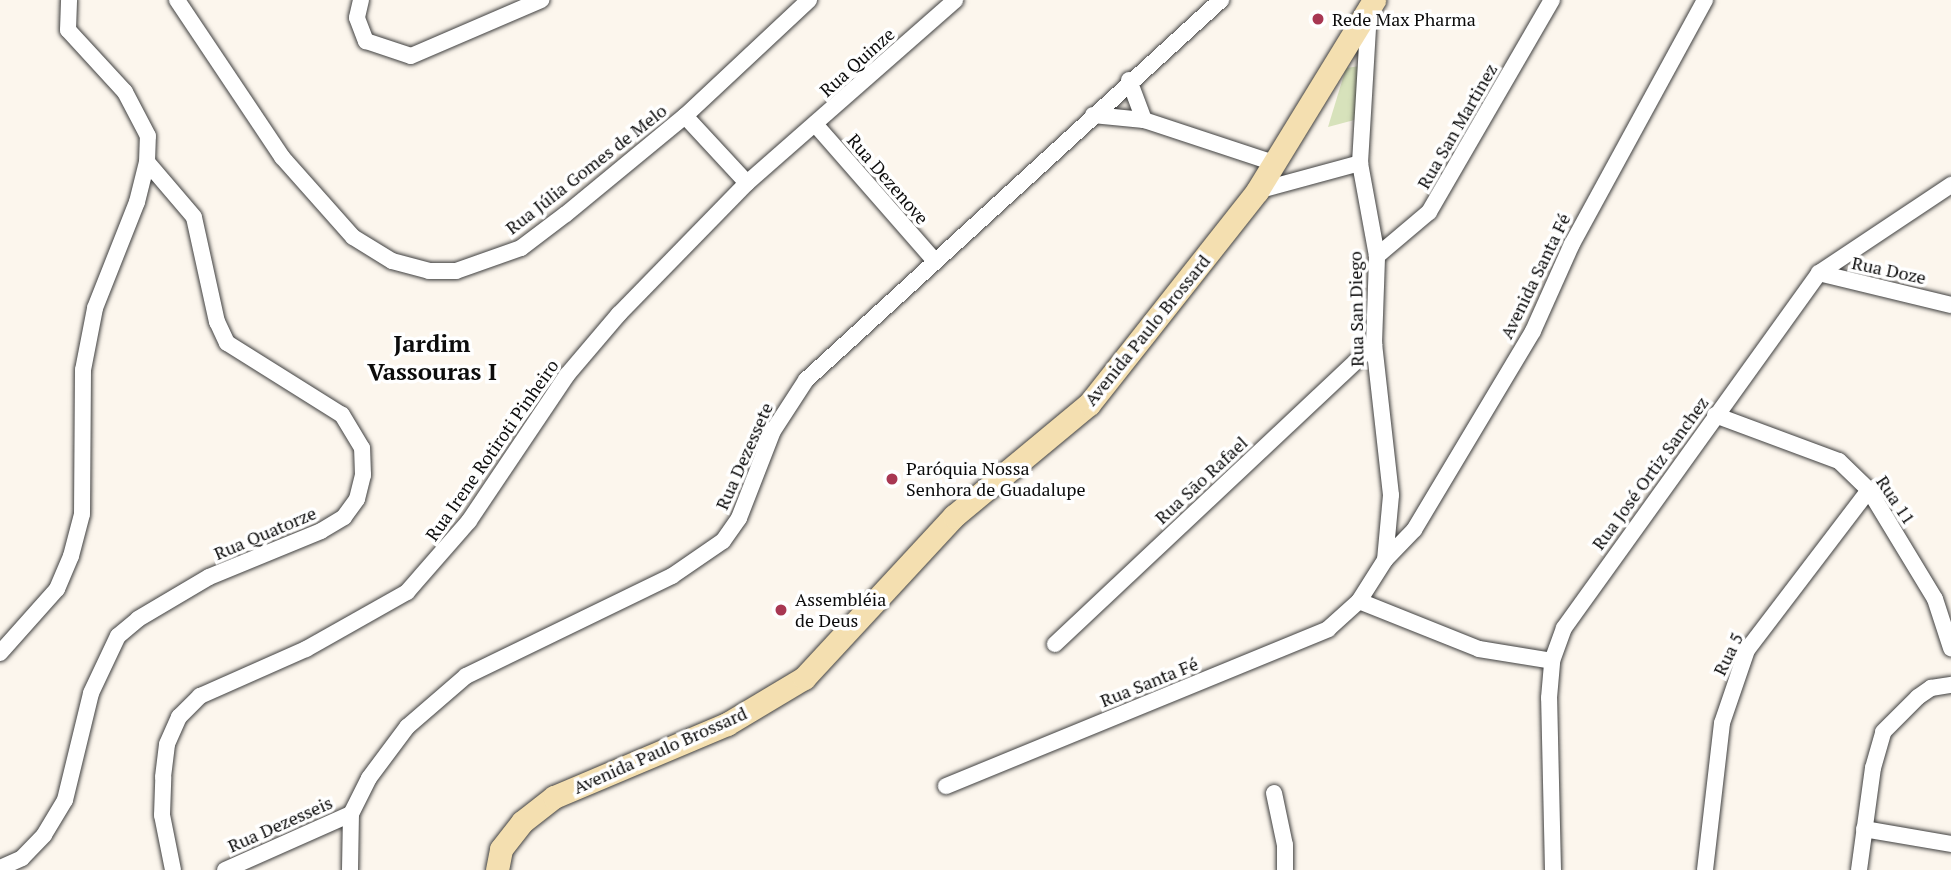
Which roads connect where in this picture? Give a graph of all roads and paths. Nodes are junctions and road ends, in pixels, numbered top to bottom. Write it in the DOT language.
graph roads {
  1 [pos="69,0"];
  2 [pos="177,0"];
  3 [pos="361,0"];
  4 [pos="541,0"];
  5 [pos="810,0"];
  6 [pos="955,0"];
  7 [pos="1221,0"];
  8 [pos="1552,0"];
  9 [pos="1705,0"];
  10 [pos="1372,4"];
  11 [pos="1129,80"];
  12 [pos="1093,115"];
  13 [pos="685,116"];
  14 [pos="1144,120"];
  15 [pos="815,124"];
  16 [pos="147,162"];
  17 [pos="1274,163"];
  18 [pos="1360,163"];
  19 [pos="747,183"];
  20 [pos="1951,185"];
  21 [pos="1257,191"];
  22 [pos="1377,256"];
  23 [pos="933,259"];
  24 [pos="1819,273"];
  25 [pos="1951,305"];
  26 [pos="1374,344"];
  27 [pos="1714,415"];
  28 [pos="1869,489"];
  29 [pos="1385,560"];
  30 [pos="1359,601"];
  31 [pos="1055,644"];
  32 [pos="1951,648"];
  33 [pos="0,653"];
  34 [pos="1552,661"];
  35 [pos="1951,685"];
  36 [pos="946,786"];
  37 [pos="1274,793"];
  38 [pos="351,814"];
  39 [pos="1864,829"];
  40 [pos="1951,844"];
  41 [pos="0,868"];
  42 [pos="173,870"];
  43 [pos="225,870"];
  44 [pos="350,870"];
  45 [pos="497,870"];
  46 [pos="1285,870"];
  47 [pos="1553,870"];
  48 [pos="1705,870"];
  49 [pos="1859,870"];
  1 -- 16 [label="street"];
  2 -- 13 [label="street, Rua Júlia Gomes de Melo"];
  3 -- 4 [label="street"];
  5 -- 13 [label="street, Rua Júlia Gomes de Melo"];
  6 -- 15 [label="street, Rua Quinze"];
  7 -- 11 [label="street, Rua Dezessete"];
  8 -- 22 [label="street, Rua San Martinez"];
  9 -- 29 [label="street, Avenida Santa Fé"];
  10 -- 17 [label="main road, Avenida Paulo Brossard"];
  10 -- 18 [label="street, Rua San Diego"];
  11 -- 12 [label="street, Rua Dezessete"];
  11 -- 14 [label="street"];
  12 -- 14 [label="street"];
  12 -- 23 [label="street, Rua Dezessete"];
  13 -- 19 [label="street"];
  14 -- 17 [label="street"];
  15 -- 19 [label="street, Rua Irene Rotiroti Pinheiro"];
  15 -- 23 [label="street, Rua Dezenove"];
  16 -- 33 [label="street"];
  16 -- 41 [label="street, Rua Quatorze"];
  17 -- 21 [label="main road, Avenida Paulo Brossard"];
  18 -- 21 [label="street"];
  18 -- 22 [label="street, Rua San Diego"];
  19 -- 42 [label="street, Rua Irene Rotiroti Pinheiro"];
  20 -- 24 [label="street, Rua José Ortiz Sanchez"];
  21 -- 45 [label="main road, Avenida Paulo Brossard"];
  22 -- 26 [label="street, Rua San Diego"];
  23 -- 38 [label="street, Rua Dezessete"];
  24 -- 25 [label="street, Rua Doze"];
  24 -- 27 [label="street, Rua José Ortiz Sanchez"];
  26 -- 29 [label="street, Rua San Diego"];
  26 -- 31 [label="street, Rua São Rafael"];
  27 -- 28 [label="street, Rua 11"];
  27 -- 34 [label="street, Rua José Ortiz Sanchez"];
  28 -- 32 [label="street, Rua 11"];
  28 -- 48 [label="street, Rua 5"];
  29 -- 30 [label="street, Rua San Diego"];
  30 -- 34 [label="street"];
  30 -- 36 [label="street, Rua Santa Fé"];
  34 -- 47 [label="street, Rua José Ortiz Sanchez"];
  35 -- 39 [label="street"];
  37 -- 46 [label="street"];
  38 -- 43 [label="street, Rua Dezesseis"];
  38 -- 44 [label="street, Rua Dezessete"];
  39 -- 40 [label="street"];
  39 -- 49 [label="street"];
}
